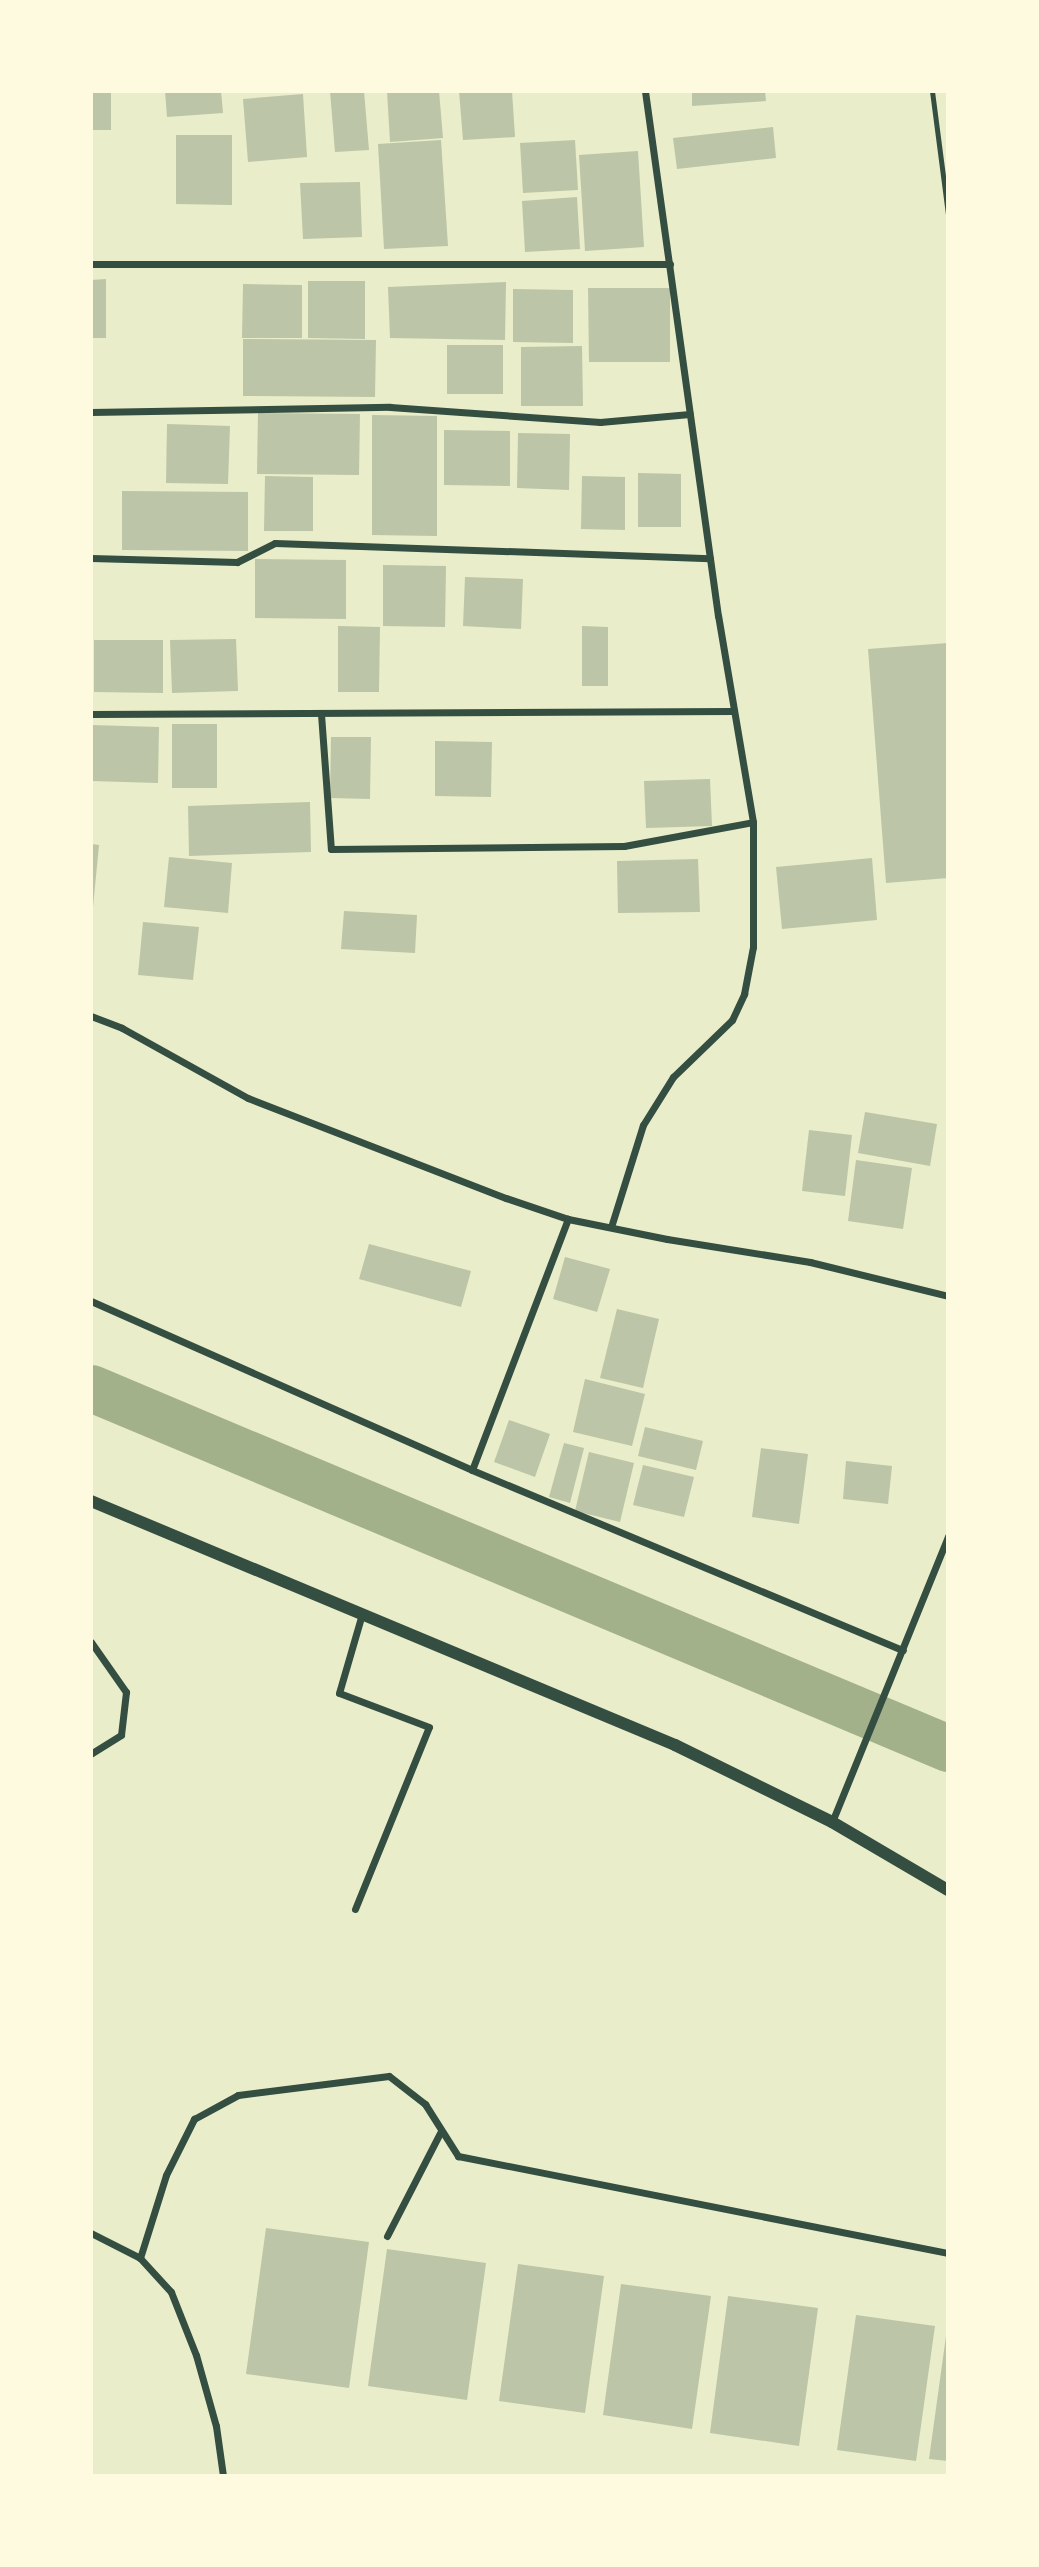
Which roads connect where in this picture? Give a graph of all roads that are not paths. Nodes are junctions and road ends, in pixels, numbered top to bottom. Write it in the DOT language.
graph roads {
  1 [pos="645,91"];
  2 [pos="932,91"];
  3 [pos="948,214"];
  4 [pos="91,264"];
  5 [pos="670,264"];
  6 [pos="91,412"];
  7 [pos="690,414"];
  8 [pos="91,558"];
  9 [pos="710,558"];
  10 [pos="734,711"];
  11 [pos="91,713"];
  12 [pos="321,714"];
  13 [pos="753,822"];
  14 [pos="91,1016"];
  15 [pos="568,1219"];
  16 [pos="611,1227"];
  17 [pos="948,1296"];
  18 [pos="91,1301"];
  19 [pos="472,1469"];
  20 [pos="91,1501"];
  21 [pos="948,1536"];
  22 [pos="362,1614"];
  23 [pos="91,1642"];
  24 [pos="903,1650"];
  25 [pos="91,1754"];
  26 [pos="832,1822"];
  27 [pos="948,1890"];
  28 [pos="355,1909"];
  29 [pos="440,2133"];
  30 [pos="91,2233"];
  31 [pos="387,2236"];
  32 [pos="948,2253"];
  33 [pos="140,2258"];
  34 [pos="223,2476"];
  1 -- 5 [label="street"];
  2 -- 3 [label="lane"];
  4 -- 5 [label="street"];
  5 -- 7 [label="street"];
  6 -- 7 [label="street"];
  7 -- 9 [label="street"];
  8 -- 9 [label="street"];
  9 -- 10 [label="street"];
  10 -- 12 [label="street"];
  10 -- 13 [label="street"];
  11 -- 12 [label="street"];
  12 -- 13 [label="street"];
  13 -- 16 [label="street"];
  14 -- 15 [label="street"];
  15 -- 16 [label="street"];
  15 -- 19 [label="street"];
  16 -- 17 [label="street"];
  18 -- 19 [label="street"];
  19 -- 24 [label="street"];
  20 -- 22 [label="street"];
  21 -- 24 [label="street"];
  22 -- 26 [label="street"];
  22 -- 28 [label="street"];
  23 -- 25 [label="street"];
  24 -- 26 [label="street"];
  26 -- 27 [label="street"];
  29 -- 31 [label="street"];
  29 -- 32 [label="street"];
  29 -- 33 [label="street"];
  30 -- 33 [label="street"];
  33 -- 34 [label="street"];
}
